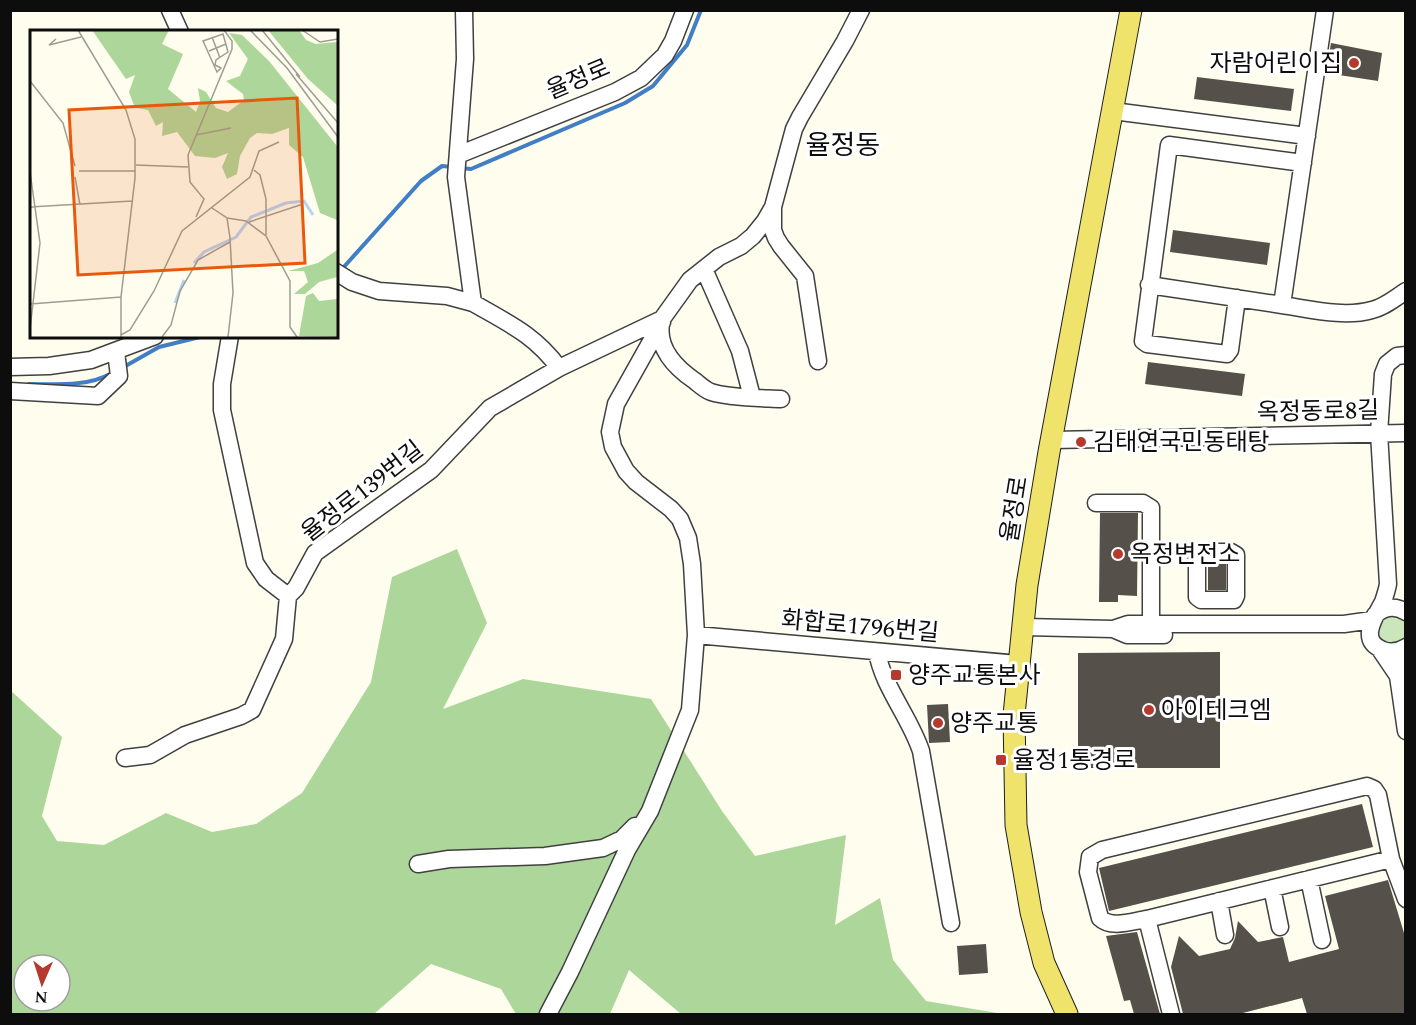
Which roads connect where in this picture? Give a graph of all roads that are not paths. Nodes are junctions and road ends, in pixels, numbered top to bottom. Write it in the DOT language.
graph roads {
  1 [pos="170,10"];
  2 [pos="464,10"];
  3 [pos="685,10"];
  4 [pos="861,10"];
  5 [pos="1131,10"];
  6 [pos="1325,10"];
  7 [pos="179,30"];
  8 [pos="1113,111"];
  9 [pos="1307,136"];
  10 [pos="458,157"];
  11 [pos="1303,163"];
  12 [pos="773,207"];
  13 [pos="704,268"];
  14 [pos="338,273"];
  15 [pos="1149,285"];
  16 [pos="1406,291"];
  17 [pos="1237,298"];
  18 [pos="473,303"];
  19 [pos="1282,304"];
  20 [pos="662,320"];
  21 [pos="150,338"];
  22 [pos="230,338"];
  23 [pos="116,352"];
  24 [pos="1406,355"];
  25 [pos="818,362"];
  26 [pos="10,367"];
  27 [pos="559,369"];
  28 [pos="10,391"];
  29 [pos="752,397"];
  30 [pos="781,399"];
  31 [pos="1379,433"];
  32 [pos="1406,433"];
  33 [pos="1052,440"];
  34 [pos="1096,503"];
  35 [pos="1388,584"];
  36 [pos="288,596"];
  37 [pos="1206,600"];
  38 [pos="1404,611"];
  39 [pos="1373,618"];
  40 [pos="1151,624"];
  41 [pos="1205,624"];
  42 [pos="1024,627"];
  43 [pos="1113,629"];
  44 [pos="696,635"];
  45 [pos="1376,645"];
  46 [pos="1406,648"];
  47 [pos="877,652"];
  48 [pos="1019,664"];
  49 [pos="1398,676"];
  50 [pos="1406,731"];
  51 [pos="125,758"];
  52 [pos="650,811"];
  53 [pos="1391,859"];
  54 [pos="418,864"];
  55 [pos="1309,879"];
  56 [pos="1272,888"];
  57 [pos="1406,899"];
  58 [pos="1219,901"];
  59 [pos="1147,919"];
  60 [pos="951,922"];
  61 [pos="1280,927"];
  62 [pos="1225,935"];
  63 [pos="1322,940"];
  64 [pos="548,1014"];
  65 [pos="1066,1014"];
  66 [pos="1171,1014"];
  1 -- 7 [label="street"];
  2 -- 10 [label="street"];
  3 -- 10 [label="street, 율정로"];
  4 -- 12 [label="street, 율정로139번길"];
  5 -- 8 [label="main road, 율정로"];
  6 -- 9 [label="street"];
  8 -- 9 [label="street"];
  8 -- 33 [label="main road, 율정로"];
  9 -- 11 [label="street"];
  10 -- 18 [label="street"];
  11 -- 15 [label="street"];
  11 -- 19 [label="street"];
  12 -- 13 [label="street, 율정로139번길"];
  12 -- 25 [label="street, 율정로139번길"];
  13 -- 20 [label="street, 율정로139번길"];
  13 -- 29 [label="street"];
  14 -- 18 [label="street"];
  15 -- 17 [label="street"];
  15 -- 17 [label="street"];
  16 -- 19 [label="street"];
  17 -- 19 [label="street"];
  18 -- 27 [label="street"];
  20 -- 27 [label="street, 율정로139번길"];
  20 -- 29 [label="street"];
  20 -- 44 [label="street"];
  21 -- 23 [label="street"];
  22 -- 36 [label="street"];
  23 -- 26 [label="street"];
  23 -- 28 [label="street"];
  24 -- 31 [label="street"];
  27 -- 36 [label="street, 율정로139번길"];
  29 -- 30 [label="street"];
  31 -- 32 [label="street, 옥정동로8길"];
  31 -- 33 [label="street, 옥정동로8길"];
  31 -- 35 [label="street"];
  33 -- 42 [label="main road, 율정로"];
  34 -- 40 [label="street"];
  35 -- 38 [label="street"];
  35 -- 39 [label="street"];
  36 -- 51 [label="street, 율정로139번길"];
  37 -- 41 [label="street"];
  38 -- 39 [label="street"];
  39 -- 41 [label="street"];
  39 -- 45 [label="street"];
  40 -- 41 [label="street"];
  40 -- 43 [label="street"];
  42 -- 43 [label="street"];
  42 -- 48 [label="main road, 율정로"];
  43 -- 45 [label="street"];
  44 -- 47 [label="street, 화합로1796번길"];
  44 -- 52 [label="street"];
  45 -- 46 [label="street"];
  45 -- 49 [label="street"];
  46 -- 49 [label="street"];
  47 -- 48 [label="street, 화합로1796번길"];
  47 -- 60 [label="street"];
  48 -- 65 [label="main road, 율정로"];
  49 -- 50 [label="street"];
  52 -- 54 [label="street"];
  52 -- 64 [label="street"];
  53 -- 55 [label="street"];
  53 -- 57 [label="street"];
  53 -- 59 [label="street"];
  55 -- 56 [label="street"];
  55 -- 63 [label="street"];
  56 -- 58 [label="street"];
  56 -- 61 [label="street"];
  58 -- 59 [label="street"];
  58 -- 62 [label="street"];
  59 -- 66 [label="street"];
}
